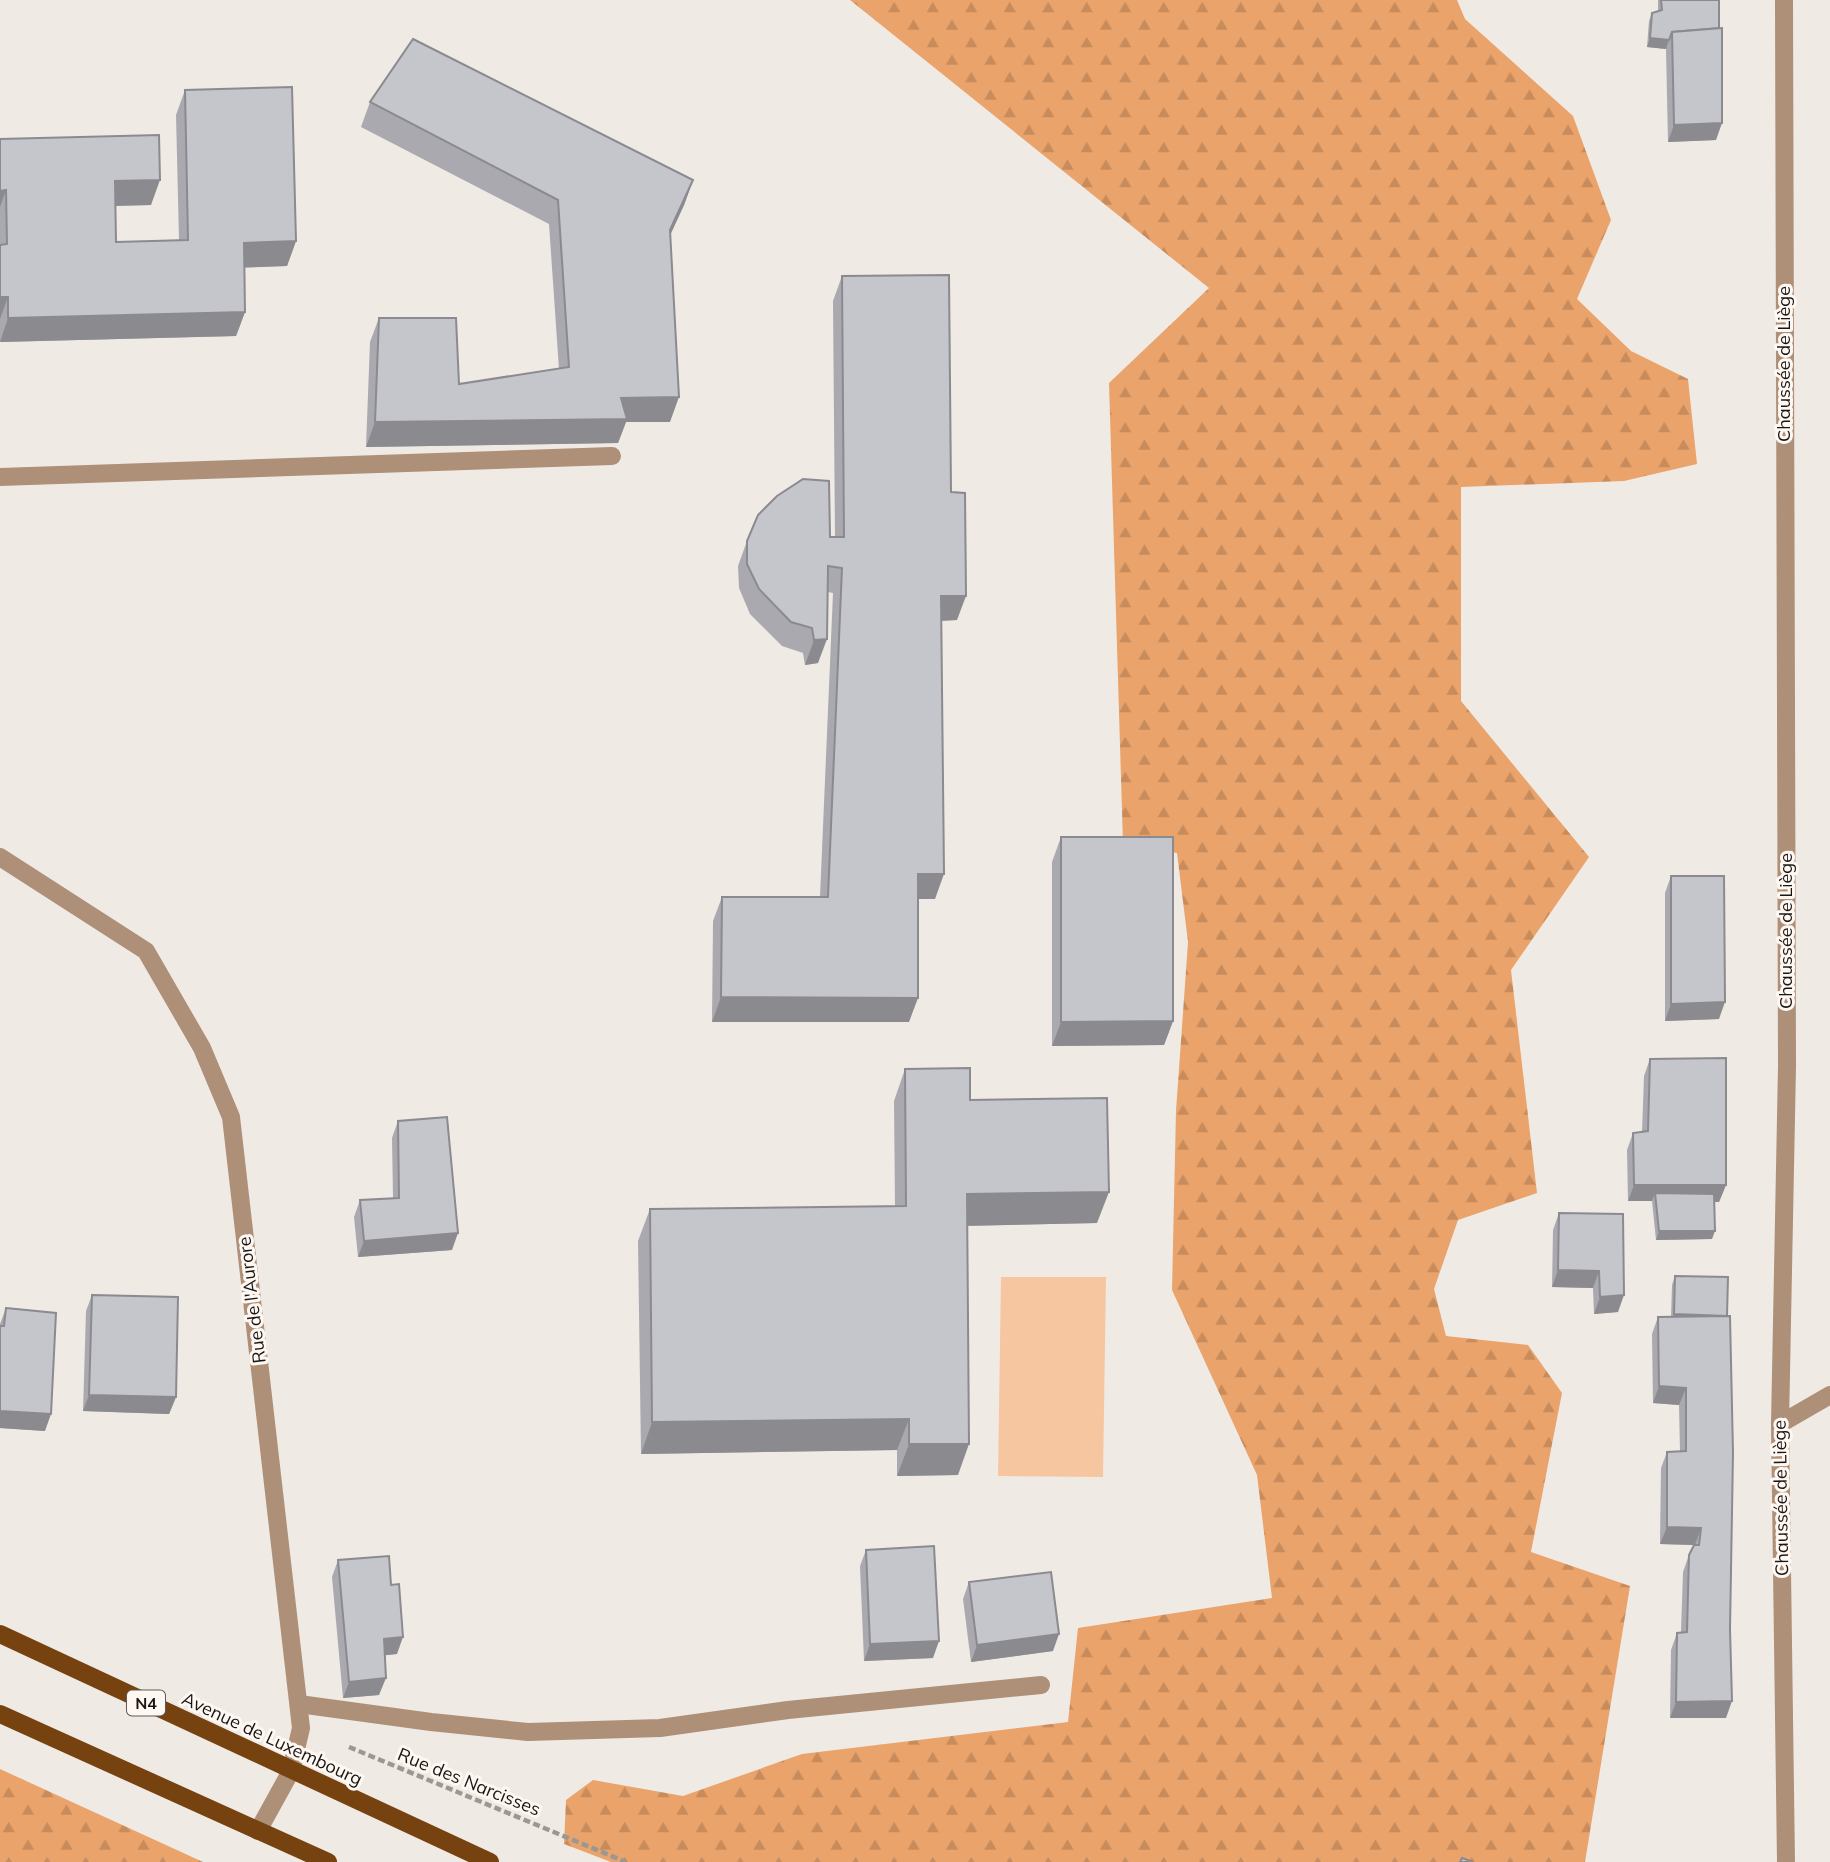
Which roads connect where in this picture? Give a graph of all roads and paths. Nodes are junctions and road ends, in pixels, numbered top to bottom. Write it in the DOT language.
graph roads {
  1 [pos="1784,0"];
  2 [pos="612,456"];
  3 [pos="0,477"];
  4 [pos="0,857"];
  5 [pos="1830,1395"];
  6 [pos="1780,1424"];
  7 [pos="0,1634"];
  8 [pos="1041,1685"];
  9 [pos="299,1704"];
  10 [pos="0,1714"];
  11 [pos="302,1728"];
  12 [pos="291,1771"];
  13 [pos="258,1831"];
  14 [pos="328,1862"];
  15 [pos="490,1862"];
  16 [pos="626,1862"];
  17 [pos="1786,1862"];
  1 -- 6 [label="street, Chaussée de Liège"];
  2 -- 3 [label="street"];
  4 -- 9 [label="street, Rue de l'Aurore"];
  5 -- 6 [label="street"];
  6 -- 17 [label="street, Chaussée de Liège"];
  7 -- 12 [label="main road, Avenue de Luxembourg / N4"];
  8 -- 9 [label="street"];
  9 -- 11 [label="street, Rue de l'Aurore"];
  10 -- 13 [label="main road"];
  11 -- 12 [label="street, Rue de l'Aurore"];
  11 -- 16 [label="path, Rue des Narcisses"];
  12 -- 13 [label="street, Rue de l'Aurore"];
  12 -- 15 [label="main road, Avenue de Luxembourg / N4"];
  13 -- 14 [label="main road"];
}
